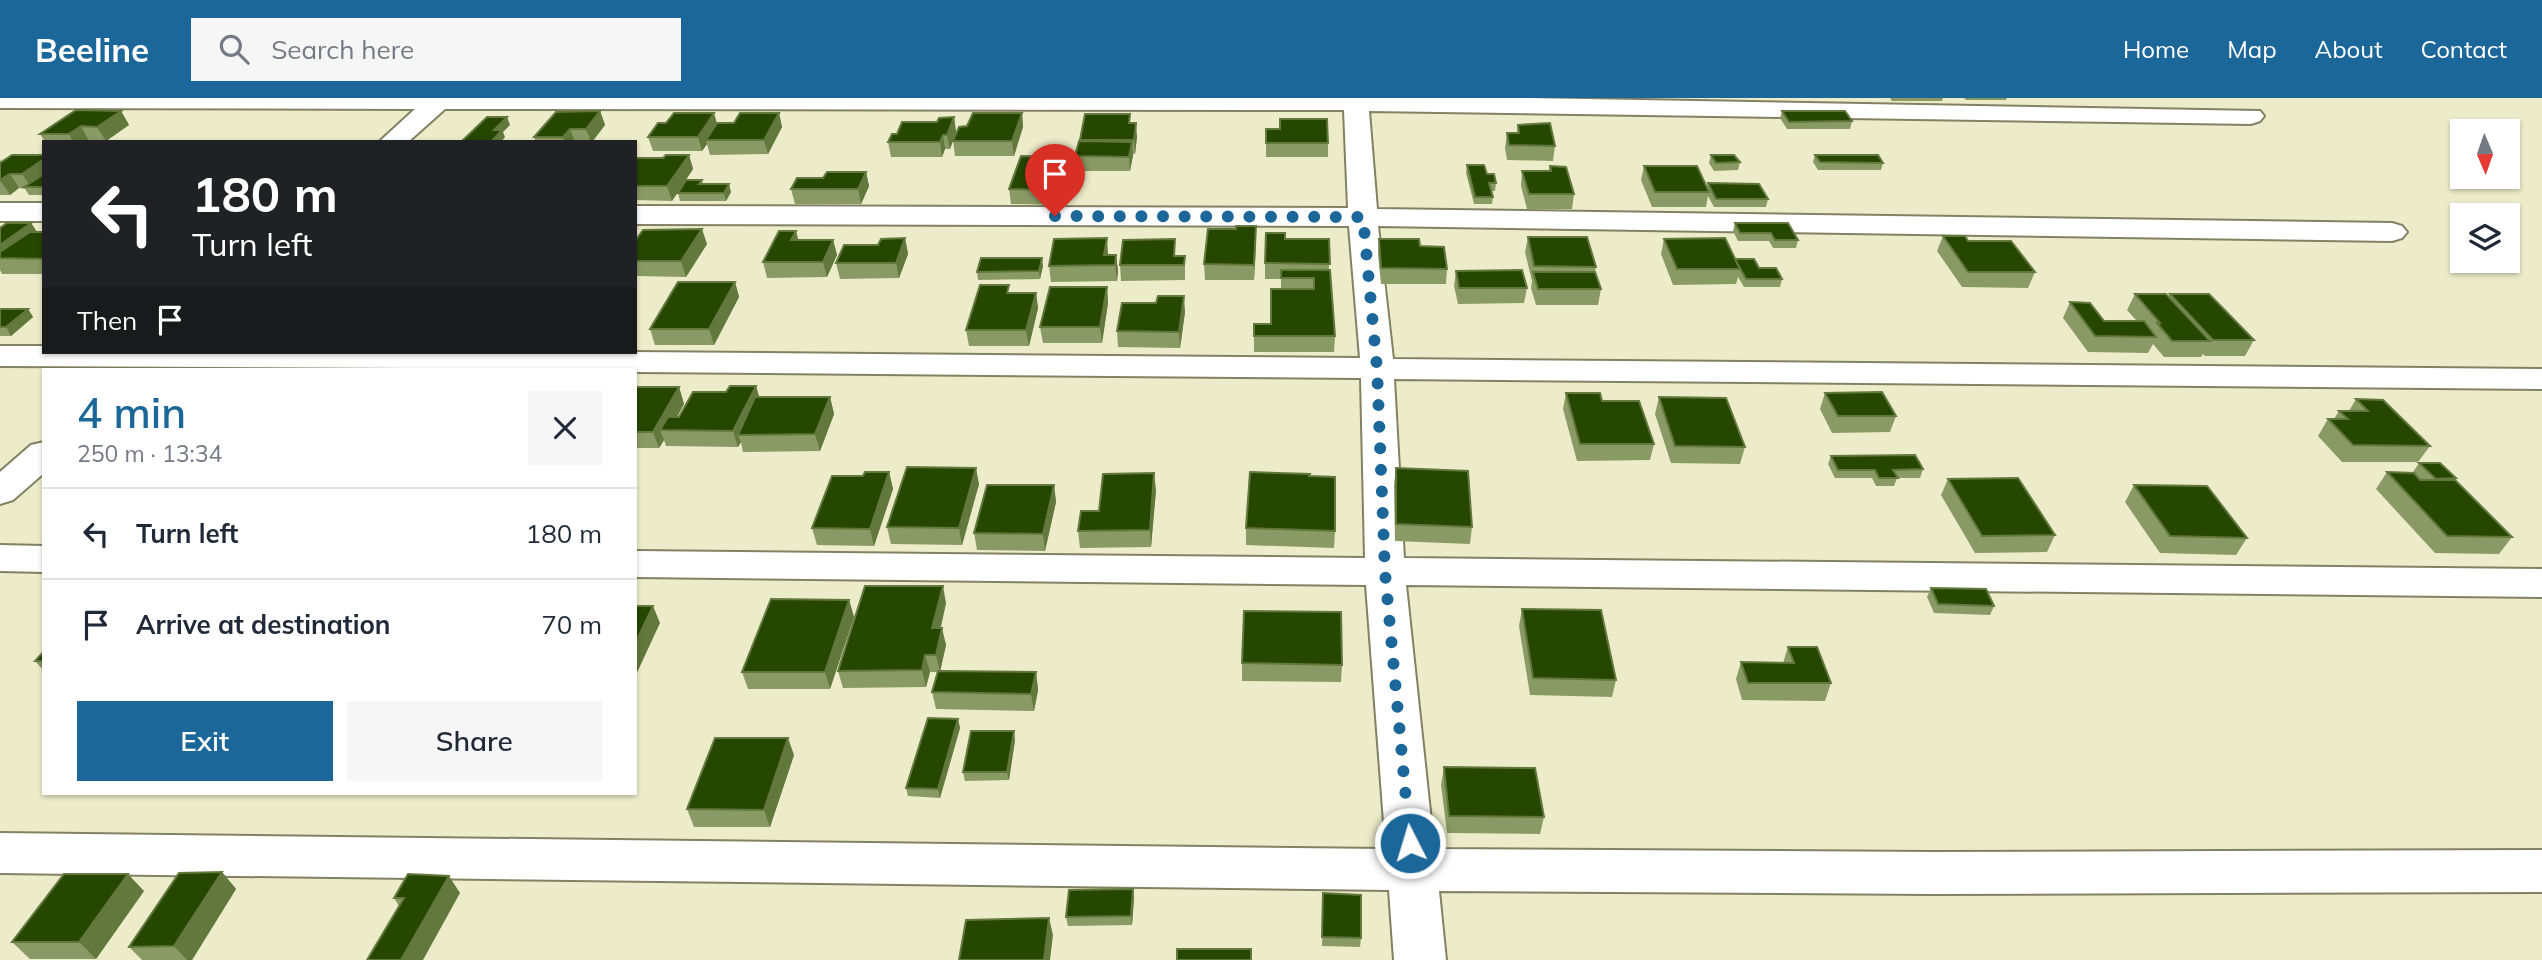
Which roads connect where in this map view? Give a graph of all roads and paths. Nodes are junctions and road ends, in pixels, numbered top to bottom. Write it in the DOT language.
graph roads {
  1 [pos="441,100"];
  2 [pos="1356,100"];
  3 [pos="0,101"];
  4 [pos="2251,116"];
  5 [pos="394,140"];
  6 [pos="0,212"];
  7 [pos="42,212"];
  8 [pos="637,215"];
  9 [pos="1363,217"];
  10 [pos="2392,232"];
  11 [pos="0,356"];
  12 [pos="150,359"];
  13 [pos="1377,368"];
  14 [pos="2542,379"];
  15 [pos="42,455"];
  16 [pos="0,492"];
  17 [pos="0,558"];
  18 [pos="42,559"];
  19 [pos="637,564"];
  20 [pos="1385,572"];
  21 [pos="2542,583"];
  22 [pos="0,853"];
  23 [pos="1413,870"];
  24 [pos="2542,871"];
  25 [pos="1420,960"];
  1 -- 2 [label="street"];
  1 -- 3 [label="street"];
  1 -- 5 [label="street"];
  2 -- 4 [label="street"];
  2 -- 9 [label="street"];
  6 -- 7 [label="street"];
  8 -- 9 [label="street"];
  9 -- 10 [label="street"];
  9 -- 13 [label="street"];
  11 -- 12 [label="street"];
  12 -- 13 [label="street"];
  13 -- 14 [label="street"];
  13 -- 20 [label="street"];
  15 -- 16 [label="street"];
  17 -- 18 [label="street"];
  19 -- 20 [label="street"];
  20 -- 21 [label="street"];
  20 -- 23 [label="street"];
  22 -- 23 [label="street"];
  23 -- 24 [label="street"];
  23 -- 25 [label="street"];
}
